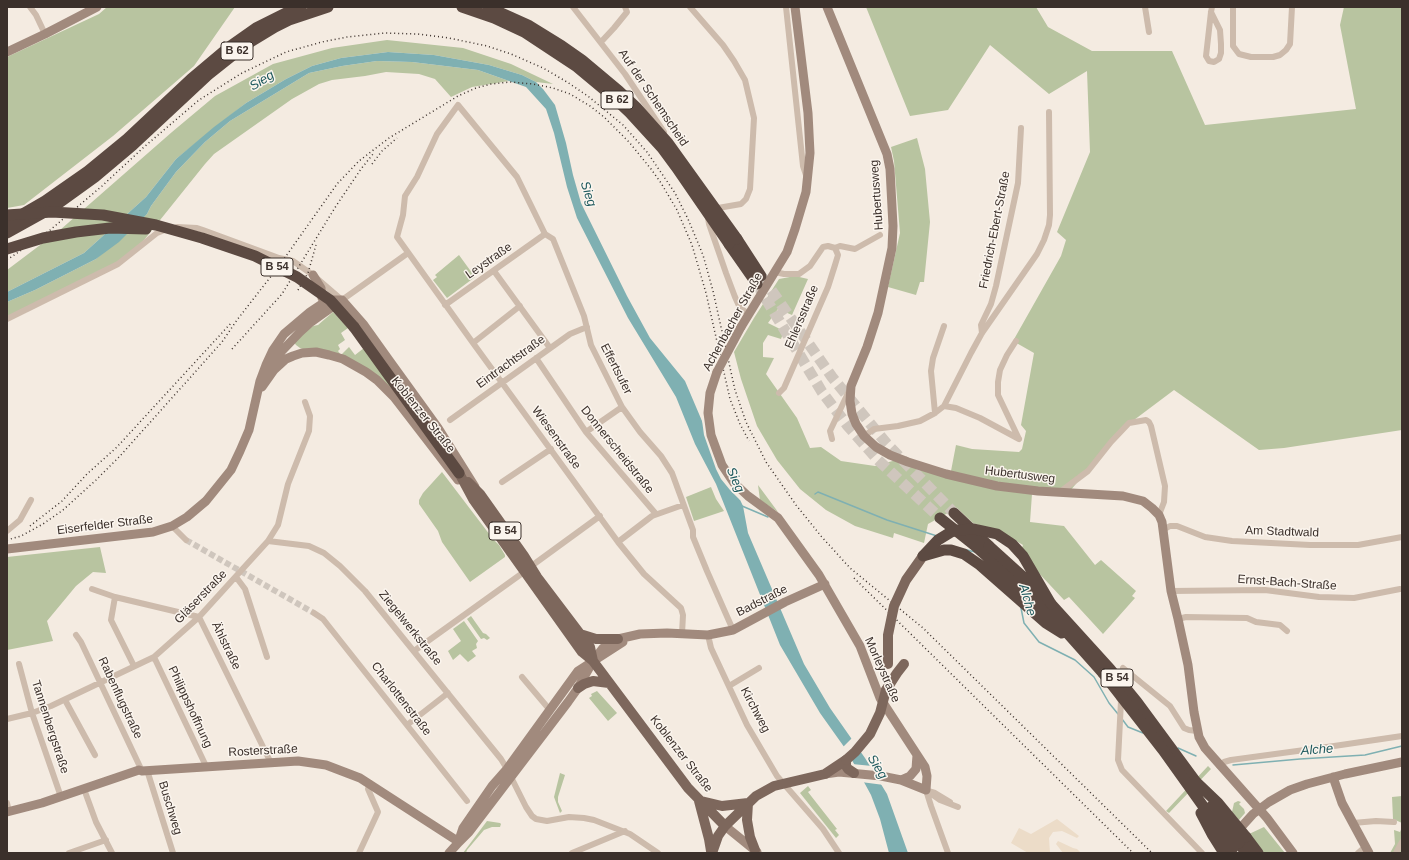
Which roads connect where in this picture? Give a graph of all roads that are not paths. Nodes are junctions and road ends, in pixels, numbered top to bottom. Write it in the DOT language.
graph roads {
  1 [pos="30,7"];
  2 [pos="97,7"];
  3 [pos="301,7"];
  4 [pos="328,7"];
  5 [pos="462,7"];
  6 [pos="488,7"];
  7 [pos="573,7"];
  8 [pos="626,7"];
  9 [pos="690,7"];
  10 [pos="786,7"];
  11 [pos="795,7"];
  12 [pos="827,7"];
  13 [pos="1145,7"];
  14 [pos="1233,7"];
  15 [pos="1292,7"];
  16 [pos="1212,9"];
  17 [pos="1149,32"];
  18 [pos="45,34"];
  19 [pos="601,42"];
  20 [pos="7,52"];
  21 [pos="458,105"];
  22 [pos="1049,112"];
  23 [pos="158,116"];
  24 [pos="1021,128"];
  25 [pos="808,177"];
  26 [pos="707,205"];
  27 [pos="7,215"];
  28 [pos="7,223"];
  29 [pos="7,233"];
  30 [pos="184,234"];
  31 [pos="545,234"];
  32 [pos="880,235"];
  33 [pos="733,242"];
  34 [pos="835,248"];
  35 [pos="7,249"];
  36 [pos="408,253"];
  37 [pos="494,271"];
  38 [pos="775,272"];
  39 [pos="314,275"];
  40 [pos="759,280"];
  41 [pos="342,300"];
  42 [pos="322,304"];
  43 [pos="445,305"];
  44 [pos="520,306"];
  45 [pos="749,314"];
  46 [pos="7,319"];
  47 [pos="295,324"];
  48 [pos="944,326"];
  49 [pos="588,327"];
  50 [pos="982,333"];
  51 [pos="290,341"];
  52 [pos="1016,341"];
  53 [pos="473,343"];
  54 [pos="550,348"];
  55 [pos="302,353"];
  56 [pos="536,358"];
  57 [pos="502,383"];
  58 [pos="852,386"];
  59 [pos="262,387"];
  60 [pos="779,393"];
  61 [pos="305,402"];
  62 [pos="255,403"];
  63 [pos="944,406"];
  64 [pos="622,407"];
  65 [pos="935,413"];
  66 [pos="450,420"];
  67 [pos="586,432"];
  68 [pos="864,436"];
  69 [pos="832,439"];
  70 [pos="551,449"];
  71 [pos="459,473"];
  72 [pos="502,482"];
  73 [pos="1060,492"];
  74 [pos="745,494"];
  75 [pos="476,497"];
  76 [pos="31,500"];
  77 [pos="683,505"];
  78 [pos="954,513"];
  79 [pos="656,514"];
  80 [pos="1159,515"];
  81 [pos="600,516"];
  82 [pos="940,518"];
  83 [pos="172,526"];
  84 [pos="1163,530"];
  85 [pos="7,531"];
  86 [pos="1402,537"];
  87 [pos="186,540"];
  88 [pos="268,541"];
  89 [pos="618,542"];
  90 [pos="7,549"];
  91 [pos="923,556"];
  92 [pos="1027,566"];
  93 [pos="527,570"];
  94 [pos="236,577"];
  95 [pos="825,584"];
  96 [pos="92,589"];
  97 [pos="1400,589"];
  98 [pos="1171,591"];
  99 [pos="115,597"];
  100 [pos="1051,604"];
  101 [pos="314,613"];
  102 [pos="200,617"];
  103 [pos="1178,619"];
  104 [pos="733,630"];
  105 [pos="1287,631"];
  106 [pos="580,634"];
  107 [pos="682,634"];
  108 [pos="76,635"];
  109 [pos="708,635"];
  110 [pos="629,638"];
  111 [pos="618,639"];
  112 [pos="1076,642"];
  113 [pos="414,651"];
  114 [pos="154,657"];
  115 [pos="267,657"];
  116 [pos="593,661"];
  117 [pos="19,664"];
  118 [pos="904,664"];
  119 [pos="134,666"];
  120 [pos="759,668"];
  121 [pos="1123,668"];
  122 [pos="522,676"];
  123 [pos="609,682"];
  124 [pos="100,683"];
  125 [pos="729,686"];
  126 [pos="578,688"];
  127 [pos="886,690"];
  128 [pos="448,693"];
  129 [pos="65,700"];
  130 [pos="549,709"];
  131 [pos="32,713"];
  132 [pos="557,715"];
  133 [pos="7,719"];
  134 [pos="407,725"];
  135 [pos="1197,731"];
  136 [pos="1402,736"];
  137 [pos="917,754"];
  138 [pos="95,755"];
  139 [pos="846,760"];
  140 [pos="1402,762"];
  141 [pos="271,763"];
  142 [pos="206,766"];
  143 [pos="1219,766"];
  144 [pos="145,771"];
  145 [pos="509,773"];
  146 [pos="854,773"];
  147 [pos="825,774"];
  148 [pos="1333,777"];
  149 [pos="901,780"];
  150 [pos="1190,782"];
  151 [pos="370,783"];
  152 [pos="784,783"];
  153 [pos="84,789"];
  154 [pos="926,790"];
  155 [pos="61,796"];
  156 [pos="467,801"];
  157 [pos="700,801"];
  158 [pos="748,803"];
  159 [pos="956,806"];
  160 [pos="8,809"];
  161 [pos="1259,810"];
  162 [pos="1394,822"];
  163 [pos="1352,823"];
  164 [pos="725,826"];
  165 [pos="625,831"];
  166 [pos="106,840"];
  167 [pos="459,842"];
  168 [pos="1402,842"];
  169 [pos="1236,847"];
  170 [pos="757,851"];
  171 [pos="1364,851"];
  172 [pos="69,853"];
  173 [pos="112,853"];
  174 [pos="172,853"];
  175 [pos="359,853"];
  176 [pos="449,853"];
  177 [pos="572,853"];
  178 [pos="658,853"];
  179 [pos="712,853"];
  180 [pos="839,853"];
  181 [pos="948,853"];
  182 [pos="1202,853"];
  183 [pos="1216,853"];
  184 [pos="1246,853"];
  185 [pos="1258,853"];
  186 [pos="1293,853"];
  187 [pos="1396,853"];
  1 -- 18 [label="street"];
  2 -- 18 [label="main road"];
  3 -- 23 [label="highway, B 62"];
  4 -- 23 [label="highway, B 62"];
  5 -- 33 [label="highway, B 62, bridge"];
  6 -- 33 [label="highway, B 62, bridge"];
  7 -- 19 [label="street, Auf der Schemscheid"];
  8 -- 19 [label="street"];
  9 -- 26 [label="street"];
  10 -- 25 [label="street, Achenbacher Straße"];
  11 -- 25 [label="main road, Achenbacher Straße"];
  12 -- 58 [label="main road, Hubertusweg"];
  13 -- 17 [label="street"];
  14 -- 15 [label="street"];
  16 -- 16 [label="street"];
  18 -- 20 [label="main road"];
  19 -- 26 [label="street, Auf der Schemscheid"];
  21 -- 31 [label="street, Effertsufer"];
  21 -- 36 [label="street, Wiesenstraße"];
  22 -- 50 [label="street, Friedrich-Ebert-Straße"];
  23 -- 28 [label="highway, B 62"];
  23 -- 29 [label="highway, B 62"];
  24 -- 50 [label="street, Friedrich-Ebert-Straße"];
  25 -- 38 [label="main road, Achenbacher Straße"];
  26 -- 45 [label="street"];
  27 -- 30 [label="highway, B 54, bridge"];
  30 -- 35 [label="highway, B 54, bridge"];
  30 -- 71 [label="highway, B 54, bridge"];
  31 -- 37 [label="street, Leystraße"];
  31 -- 49 [label="street, Effertsufer"];
  32 -- 34 [label="street"];
  33 -- 40 [label="highway, B 62"];
  34 -- 38 [label="street"];
  34 -- 60 [label="street, Ehlersstraße"];
  36 -- 41 [label="street"];
  36 -- 43 [label="street, Wiesenstraße"];
  37 -- 43 [label="street, Leystraße"];
  37 -- 44 [label="street"];
  38 -- 45 [label="main road, Achenbacher Straße"];
  39 -- 41 [label="street"];
  39 -- 42 [label="main road"];
  39 -- 46 [label="street"];
  41 -- 42 [label="main road, Eiserfelder Straße"];
  41 -- 51 [label="main road, Eiserfelder Straße"];
  41 -- 75 [label="main road, Koblenzer Straße"];
  42 -- 47 [label="main road, Eiserfelder Straße"];
  43 -- 53 [label="street, Wiesenstraße"];
  44 -- 53 [label="street"];
  44 -- 54 [label="street"];
  45 -- 74 [label="main road, Achenbacher Straße, bridge"];
  47 -- 51 [label="main road"];
  47 -- 62 [label="main road, Eiserfelder Straße"];
  48 -- 65 [label="street"];
  49 -- 54 [label="street, Eintrachtstraße"];
  49 -- 64 [label="street, Effertsufer"];
  50 -- 63 [label="street, Friedrich-Ebert-Straße"];
  51 -- 55 [label="main road"];
  51 -- 59 [label="main road, Eiserfelder Straße"];
  52 -- 63 [label="street"];
  53 -- 57 [label="street, Wiesenstraße"];
  54 -- 56 [label="street, Eintrachtstraße"];
  55 -- 59 [label="main road, Koblenzer Straße"];
  55 -- 75 [label="main road, Koblenzer Straße"];
  56 -- 57 [label="street, Eintrachtstraße"];
  56 -- 67 [label="street, Donnerscheidstraße"];
  57 -- 66 [label="street, Eintrachtstraße"];
  57 -- 70 [label="street, Wiesenstraße"];
  58 -- 68 [label="main road, Hubertusweg"];
  58 -- 69 [label="street, Hubertusweg"];
  59 -- 62 [label="main road, Eiserfelder Straße"];
  61 -- 88 [label="street, Gläserstraße"];
  62 -- 83 [label="main road, Eiserfelder Straße"];
  63 -- 65 [label="street, Friedrich-Ebert-Straße"];
  64 -- 67 [label="street"];
  64 -- 77 [label="street, Effertsufer"];
  65 -- 68 [label="street, Friedrich-Ebert-Straße"];
  67 -- 79 [label="street, Donnerscheidstraße"];
  68 -- 73 [label="main road, Hubertusweg"];
  70 -- 72 [label="street"];
  70 -- 81 [label="street, Wiesenstraße"];
  71 -- 75 [label="main road, Koblenzer Straße / B 54"];
  73 -- 80 [label="main road, Hubertusweg"];
  73 -- 80 [label="street"];
  74 -- 95 [label="main road, Morleystraße"];
  75 -- 93 [label="main road, Koblenzer Straße / B 54"];
  76 -- 85 [label="street"];
  77 -- 79 [label="street"];
  77 -- 104 [label="street, Effertsufer"];
  78 -- 100 [label="highway, bridge"];
  79 -- 89 [label="street"];
  80 -- 84 [label="main road"];
  81 -- 89 [label="street, Wiesenstraße"];
  81 -- 93 [label="street"];
  82 -- 112 [label="highway"];
  83 -- 87 [label="street"];
  83 -- 90 [label="main road, Eiserfelder Straße"];
  84 -- 86 [label="street, Am Stadtwald"];
  84 -- 98 [label="main road"];
  88 -- 94 [label="street, Gläserstraße"];
  88 -- 113 [label="street, Ziegelwerkstraße"];
  89 -- 107 [label="street, Wiesenstraße"];
  91 -- 100 [label="highway, B 54, bridge"];
  91 -- 112 [label="highway, B 54"];
  91 -- 127 [label="main road, B 54, bridge"];
  92 -- 182 [label="street"];
  93 -- 106 [label="main road, Koblenzer Straße / B 54"];
  93 -- 113 [label="street"];
  93 -- 116 [label="main road, Koblenzer Straße / B 54"];
  94 -- 102 [label="street, Gläserstraße"];
  94 -- 115 [label="street"];
  95 -- 104 [label="main road, Badstraße"];
  95 -- 137 [label="main road, Morleystraße"];
  96 -- 99 [label="street, Ählstraße"];
  97 -- 98 [label="street, Ernst-Bach-Straße"];
  98 -- 103 [label="main road"];
  99 -- 102 [label="street, Ählstraße"];
  99 -- 119 [label="street"];
  100 -- 150 [label="highway, B 54"];
  101 -- 134 [label="street, Charlottenstraße"];
  102 -- 114 [label="street, Gläserstraße"];
  102 -- 141 [label="street, Ählstraße"];
  103 -- 105 [label="street"];
  103 -- 135 [label="main road"];
  104 -- 109 [label="main road, Badstraße"];
  106 -- 111 [label="main road"];
  106 -- 116 [label="main road, Koblenzer Straße / B 54"];
  107 -- 109 [label="main road"];
  107 -- 110 [label="main road"];
  108 -- 124 [label="street, Rabenflugstraße"];
  109 -- 125 [label="street, Kirchweg"];
  110 -- 111 [label="main road"];
  110 -- 116 [label="main road"];
  111 -- 116 [label="main road"];
  112 -- 150 [label="highway, B 54, bridge"];
  113 -- 128 [label="street, Ziegelwerkstraße"];
  114 -- 119 [label="street, Gläserstraße"];
  114 -- 142 [label="street, Philippshoffnung"];
  116 -- 123 [label="main road, Koblenzer Straße / B 54"];
  116 -- 126 [label="main road"];
  116 -- 130 [label="main road"];
  117 -- 131 [label="street, Tannenbergstraße"];
  118 -- 127 [label="main road"];
  119 -- 124 [label="street, Gläserstraße"];
  120 -- 125 [label="street"];
  121 -- 135 [label="street"];
  122 -- 130 [label="street"];
  123 -- 126 [label="main road"];
  123 -- 157 [label="main road, Koblenzer Straße / B 54"];
  124 -- 129 [label="street, Gläserstraße"];
  124 -- 144 [label="street, Rabenflugstraße"];
  125 -- 152 [label="street, Kirchweg"];
  126 -- 132 [label="main road"];
  127 -- 139 [label="main road, B 54, bridge"];
  128 -- 134 [label="street"];
  128 -- 145 [label="street, Ziegelwerkstraße"];
  129 -- 131 [label="street, Gläserstraße"];
  129 -- 138 [label="street"];
  130 -- 132 [label="main road"];
  130 -- 145 [label="main road"];
  131 -- 133 [label="street, Gläserstraße"];
  131 -- 155 [label="street, Tannenbergstraße"];
  132 -- 145 [label="main road"];
  134 -- 156 [label="street, Charlottenstraße"];
  135 -- 143 [label="main road"];
  136 -- 143 [label="street"];
  137 -- 149 [label="main road"];
  137 -- 154 [label="main road, Morleystraße"];
  139 -- 146 [label="main road"];
  139 -- 147 [label="main road, B 54"];
  140 -- 148 [label="main road"];
  141 -- 142 [label="main road, Rosterstraße"];
  141 -- 151 [label="main road, Rosterstraße"];
  142 -- 144 [label="main road, Rosterstraße"];
  143 -- 161 [label="main road"];
  144 -- 153 [label="main road, Rosterstraße"];
  144 -- 174 [label="street, Buschweg"];
  145 -- 165 [label="street, Ziegelwerkstraße"];
  145 -- 167 [label="main road"];
  146 -- 147 [label="main road"];
  146 -- 149 [label="main road"];
  147 -- 152 [label="main road, B 54"];
  148 -- 161 [label="main road"];
  148 -- 163 [label="main road"];
  149 -- 154 [label="main road"];
  150 -- 169 [label="highway, B 54, bridge"];
  150 -- 169 [label="highway, bridge"];
  151 -- 167 [label="main road, Rosterstraße"];
  151 -- 175 [label="street"];
  152 -- 158 [label="main road, B 54"];
  152 -- 180 [label="street, Kirchweg"];
  153 -- 155 [label="main road, Rosterstraße"];
  153 -- 166 [label="street"];
  154 -- 159 [label="street"];
  154 -- 181 [label="street, Morleystraße"];
  155 -- 160 [label="main road, Rosterstraße"];
  157 -- 158 [label="main road, B 54"];
  157 -- 164 [label="main road, Koblenzer Straße / B 54"];
  157 -- 179 [label="main road, B 54"];
  158 -- 164 [label="main road, B 54"];
  158 -- 170 [label="main road"];
  161 -- 183 [label="main road"];
  161 -- 186 [label="main road"];
  162 -- 163 [label="street"];
  163 -- 171 [label="main road"];
  164 -- 170 [label="main road, Koblenzer Straße"];
  164 -- 179 [label="main road, B 54"];
  165 -- 177 [label="street"];
  165 -- 178 [label="street"];
  166 -- 172 [label="street"];
  166 -- 173 [label="street"];
  167 -- 176 [label="main road"];
  168 -- 187 [label="street"];
  169 -- 184 [label="highway, B 54"];
  169 -- 185 [label="highway"];
}
